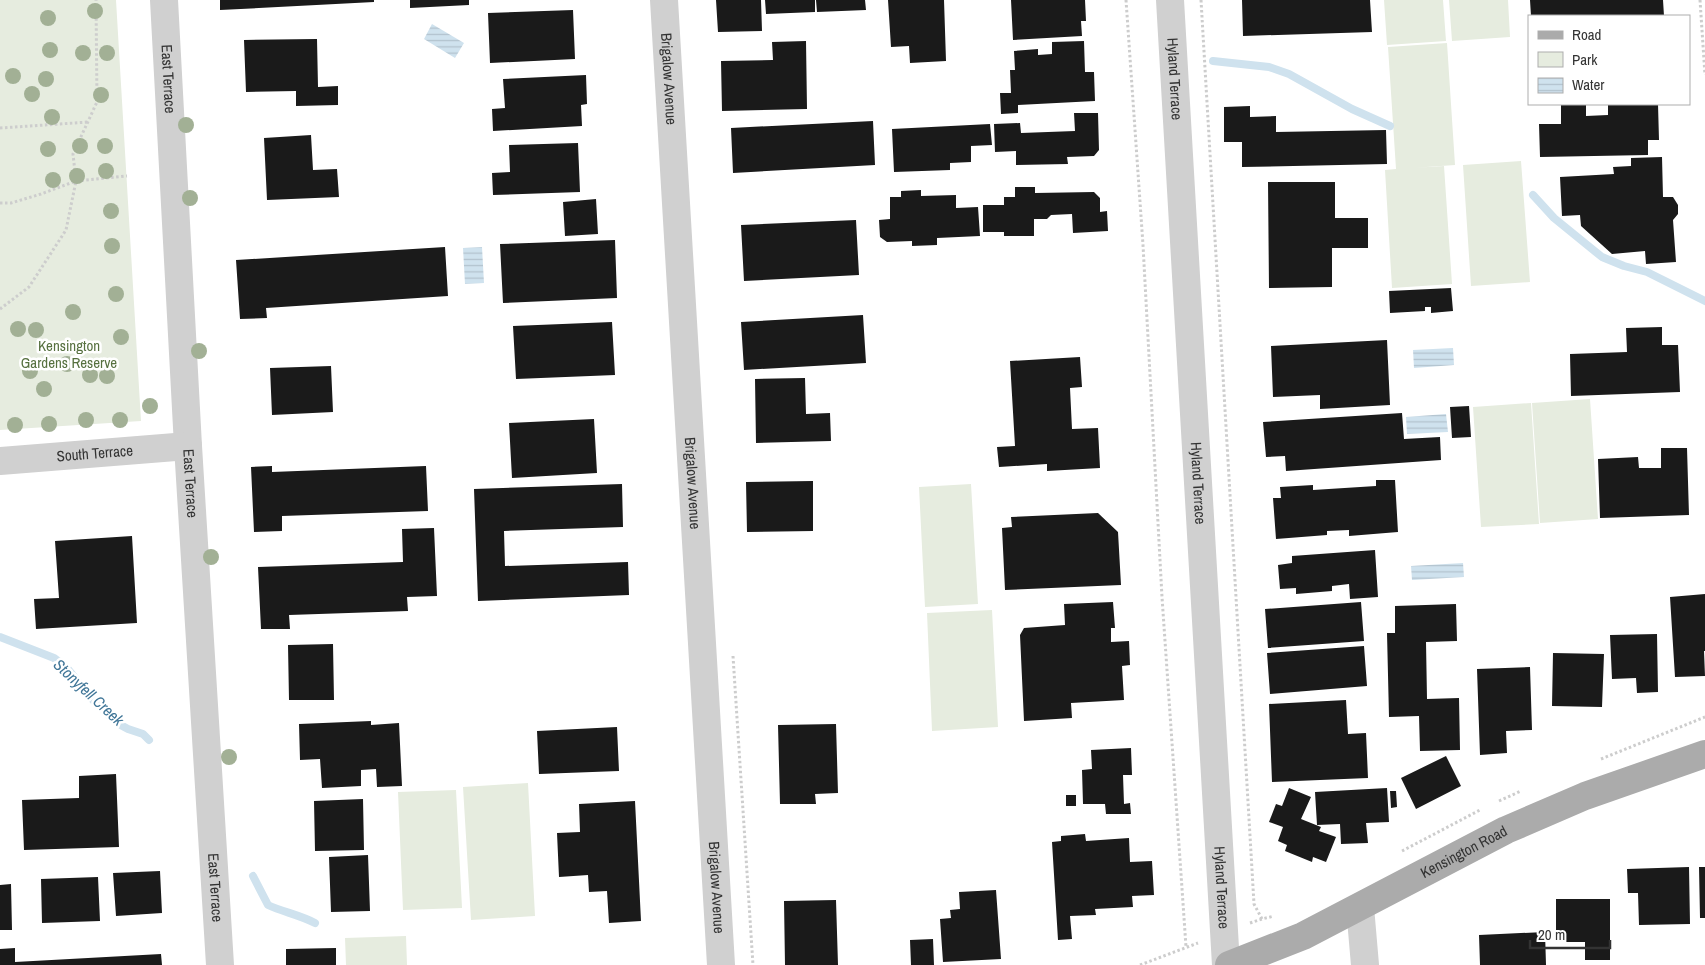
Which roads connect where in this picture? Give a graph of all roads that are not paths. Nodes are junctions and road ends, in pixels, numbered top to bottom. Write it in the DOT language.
graph roads {
  1 [pos="164,0"];
  2 [pos="664,0"];
  3 [pos="1170,0"];
  4 [pos="188,446"];
  5 [pos="0,461"];
  6 [pos="1705,754"];
  7 [pos="1360,907"];
  8 [pos="220,965"];
  9 [pos="721,965"];
  10 [pos="1227,965"];
  11 [pos="1365,965"];
  1 -- 4 [label="street, East Terrace"];
  2 -- 9 [label="street, Brigalow Avenue"];
  3 -- 10 [label="street, Hyland Terrace"];
  4 -- 5 [label="street, South Terrace"];
  4 -- 8 [label="street, East Terrace"];
  6 -- 7 [label="main road, Kensington Road"];
  7 -- 10 [label="main road, Kensington Road"];
  7 -- 11 [label="street"];
}
